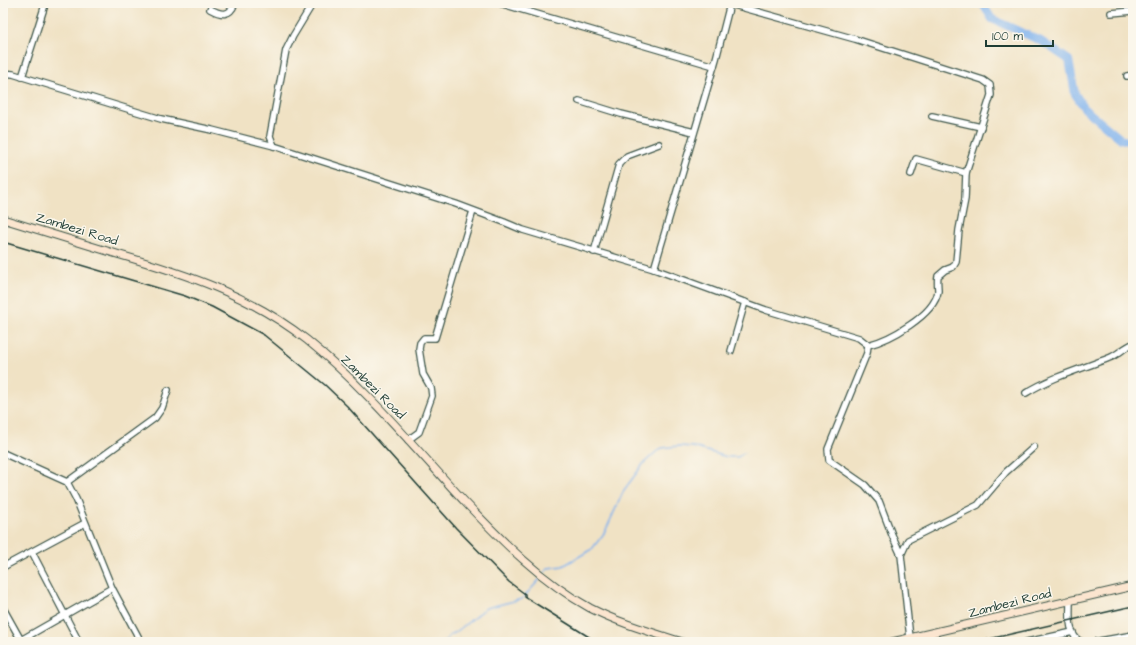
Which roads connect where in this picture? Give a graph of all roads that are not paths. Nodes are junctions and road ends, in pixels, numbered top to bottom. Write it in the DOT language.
graph roads {
  1 [pos="235,3"];
  2 [pos="313,3"];
  3 [pos="499,3"];
  4 [pos="730,3"];
  5 [pos="44,8"];
  6 [pos="210,9"];
  7 [pos="1133,12"];
  8 [pos="1112,13"];
  9 [pos="714,66"];
  10 [pos="3,73"];
  11 [pos="22,77"];
  12 [pos="579,101"];
  13 [pos="932,116"];
  14 [pos="981,127"];
  15 [pos="694,132"];
  16 [pos="659,144"];
  17 [pos="274,146"];
  18 [pos="966,173"];
  19 [pos="912,174"];
  20 [pos="473,211"];
  21 [pos="3,219"];
  22 [pos="594,252"];
  23 [pos="654,269"];
  24 [pos="745,302"];
  25 [pos="1133,344"];
  26 [pos="868,345"];
  27 [pos="731,351"];
  28 [pos="168,390"];
  29 [pos="1026,393"];
  30 [pos="408,440"];
  31 [pos="1034,447"];
  32 [pos="3,453"];
  33 [pos="67,482"];
  34 [pos="85,523"];
  35 [pos="32,552"];
  36 [pos="901,555"];
  37 [pos="3,566"];
  38 [pos="1133,586"];
  39 [pos="112,588"];
  40 [pos="1070,601"];
  41 [pos="3,608"];
  42 [pos="64,615"];
  43 [pos="1073,632"];
  44 [pos="1133,635"];
  45 [pos="910,638"];
  46 [pos="21,641"];
  47 [pos="79,642"];
  48 [pos="141,642"];
  49 [pos="682,642"];
  50 [pos="892,642"];
  51 [pos="1027,642"];
  52 [pos="1082,642"];
  53 [pos="1094,642"];
  1 -- 6 [label="street"];
  2 -- 17 [label="street"];
  3 -- 9 [label="street"];
  4 -- 9 [label="street"];
  4 -- 14 [label="street"];
  5 -- 11 [label="street"];
  7 -- 8 [label="street"];
  9 -- 15 [label="street"];
  10 -- 11 [label="street"];
  11 -- 17 [label="street"];
  12 -- 15 [label="street"];
  13 -- 14 [label="street"];
  14 -- 18 [label="street"];
  15 -- 23 [label="street"];
  16 -- 22 [label="street"];
  17 -- 20 [label="street"];
  18 -- 19 [label="street"];
  18 -- 26 [label="street"];
  20 -- 22 [label="street"];
  20 -- 30 [label="street"];
  21 -- 30 [label="main road, Zambezi Road"];
  22 -- 23 [label="street"];
  23 -- 24 [label="street"];
  24 -- 26 [label="street"];
  24 -- 27 [label="street"];
  25 -- 29 [label="street"];
  26 -- 36 [label="street"];
  28 -- 33 [label="street"];
  30 -- 49 [label="main road, Zambezi Road"];
  31 -- 36 [label="street"];
  32 -- 33 [label="street"];
  33 -- 34 [label="street"];
  34 -- 35 [label="street"];
  34 -- 39 [label="street"];
  35 -- 37 [label="street"];
  35 -- 42 [label="street"];
  36 -- 45 [label="street"];
  38 -- 40 [label="main road, Zambezi Road"];
  39 -- 42 [label="street"];
  39 -- 48 [label="street"];
  40 -- 43 [label="street"];
  40 -- 45 [label="main road, Zambezi Road"];
  41 -- 46 [label="street"];
  42 -- 46 [label="street"];
  42 -- 47 [label="street"];
  43 -- 51 [label="street"];
  43 -- 52 [label="street"];
  44 -- 53 [label="street"];
  45 -- 50 [label="main road, Zambezi Road"];
}
